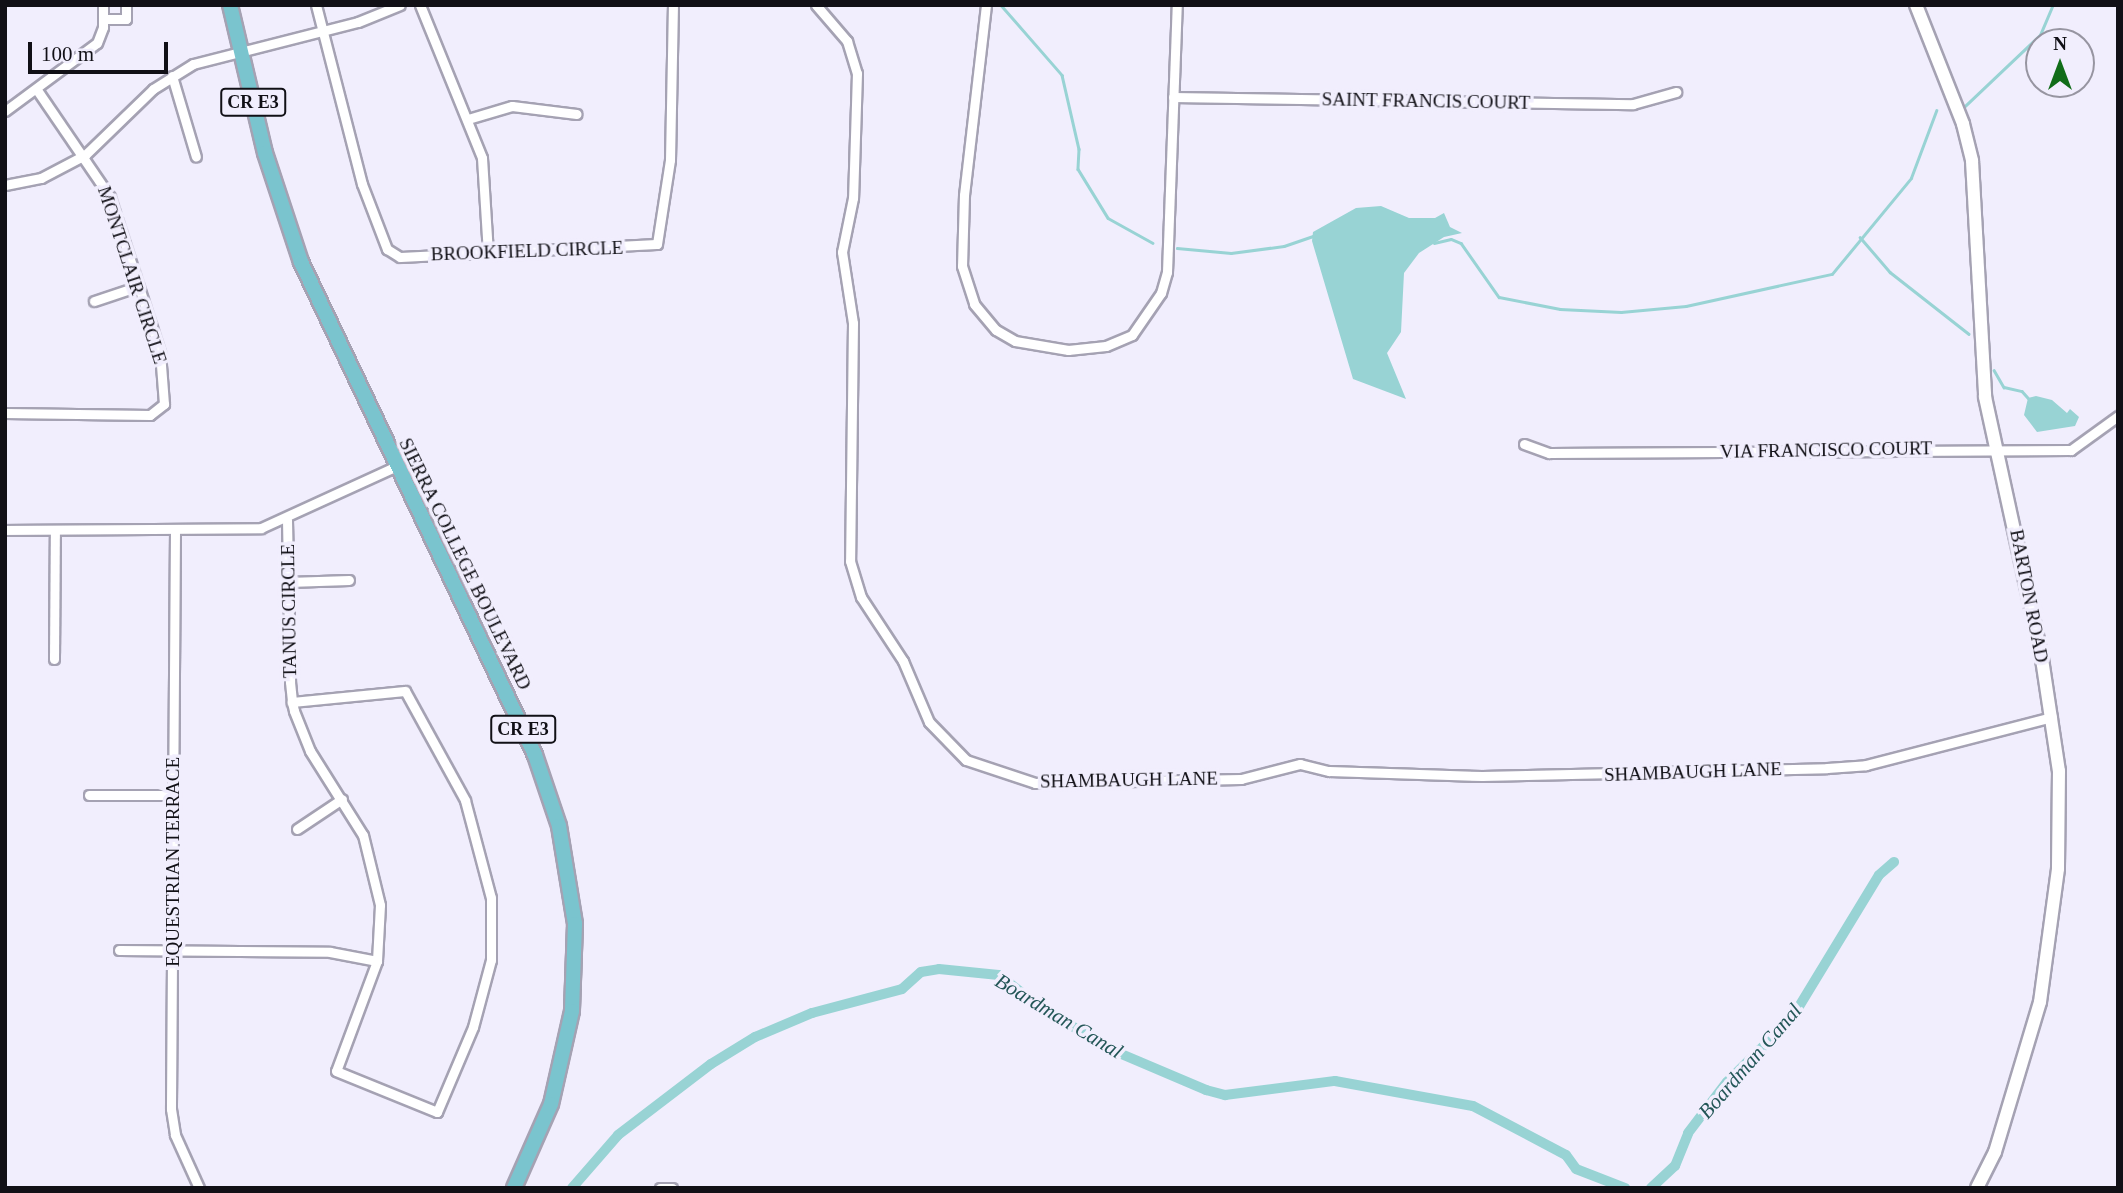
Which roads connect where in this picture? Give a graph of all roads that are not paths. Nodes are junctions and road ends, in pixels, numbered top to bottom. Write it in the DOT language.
graph roads {
  1 [pos="103,5"];
  2 [pos="126,5"];
  3 [pos="230,5"];
  4 [pos="316,5"];
  5 [pos="400,5"];
  6 [pos="420,5"];
  7 [pos="673,5"];
  8 [pos="816,5"];
  9 [pos="986,5"];
  10 [pos="1177,5"];
  11 [pos="1916,5"];
  12 [pos="103,19"];
  13 [pos="322,31"];
  14 [pos="240,51"];
  15 [pos="172,76"];
  16 [pos="37,90"];
  17 [pos="1676,92"];
  18 [pos="1173,97"];
  19 [pos="5,111"];
  20 [pos="577,114"];
  21 [pos="468,119"];
  22 [pos="85,155"];
  23 [pos="196,157"];
  24 [pos="5,185"];
  25 [pos="488,253"];
  26 [pos="138,286"];
  27 [pos="94,301"];
  28 [pos="5,413"];
  29 [pos="2118,416"];
  30 [pos="1524,444"];
  31 [pos="1996,448"];
  32 [pos="397,466"];
  33 [pos="287,520"];
  34 [pos="5,530"];
  35 [pos="55,531"];
  36 [pos="175,531"];
  37 [pos="349,580"];
  38 [pos="288,582"];
  39 [pos="54,659"];
  40 [pos="292,702"];
  41 [pos="2052,717"];
  42 [pos="89,795"];
  43 [pos="173,795"];
  44 [pos="342,799"];
  45 [pos="298,829"];
  46 [pos="119,950"];
  47 [pos="172,950"];
  48 [pos="377,961"];
  49 [pos="199,1188"];
  50 [pos="514,1188"];
  51 [pos="660,1188"];
  52 [pos="672,1188"];
  53 [pos="1977,1188"];
  1 -- 12 [label="street"];
  2 -- 12 [label="street"];
  3 -- 14 [label="main road, SIERRA COLLEGE BOULEVARD / CR E3"];
  4 -- 13 [label="street, BROOKFIELD CIRCLE"];
  5 -- 13 [label="street"];
  6 -- 21 [label="street"];
  7 -- 25 [label="street, BROOKFIELD CIRCLE"];
  8 -- 41 [label="street, SHAMBAUGH LANE"];
  9 -- 18 [label="street"];
  10 -- 18 [label="street"];
  11 -- 31 [label="street, BARTON ROAD"];
  12 -- 16 [label="street"];
  13 -- 14 [label="street"];
  13 -- 25 [label="street, BROOKFIELD CIRCLE"];
  14 -- 15 [label="street"];
  14 -- 32 [label="main road, SIERRA COLLEGE BOULEVARD / CR E3"];
  15 -- 22 [label="street"];
  15 -- 23 [label="street"];
  16 -- 19 [label="street"];
  16 -- 22 [label="street, MONTCLAIR CIRCLE"];
  17 -- 18 [label="street, SAINT FRANCIS COURT"];
  20 -- 21 [label="street"];
  21 -- 25 [label="street"];
  22 -- 24 [label="street"];
  22 -- 26 [label="street, MONTCLAIR CIRCLE"];
  26 -- 27 [label="street"];
  26 -- 28 [label="street, MONTCLAIR CIRCLE"];
  29 -- 31 [label="street, VIA FRANCISCO COURT"];
  30 -- 31 [label="street, VIA FRANCISCO COURT"];
  31 -- 41 [label="street, BARTON ROAD"];
  32 -- 33 [label="street"];
  32 -- 50 [label="main road, SIERRA COLLEGE BOULEVARD / CR E3"];
  33 -- 36 [label="street"];
  33 -- 38 [label="street, TANUS CIRCLE"];
  34 -- 35 [label="street"];
  35 -- 36 [label="street"];
  35 -- 39 [label="street"];
  36 -- 43 [label="street, EQUESTRIAN TERRACE"];
  37 -- 38 [label="street"];
  38 -- 40 [label="street, TANUS CIRCLE"];
  40 -- 44 [label="street, TANUS CIRCLE"];
  40 -- 48 [label="street, TANUS CIRCLE"];
  41 -- 53 [label="street, BARTON ROAD"];
  42 -- 43 [label="street"];
  43 -- 47 [label="street, EQUESTRIAN TERRACE"];
  44 -- 45 [label="street"];
  44 -- 48 [label="street, TANUS CIRCLE"];
  46 -- 47 [label="street"];
  47 -- 48 [label="street"];
  47 -- 49 [label="street, EQUESTRIAN TERRACE"];
  51 -- 52 [label="street"];
}
